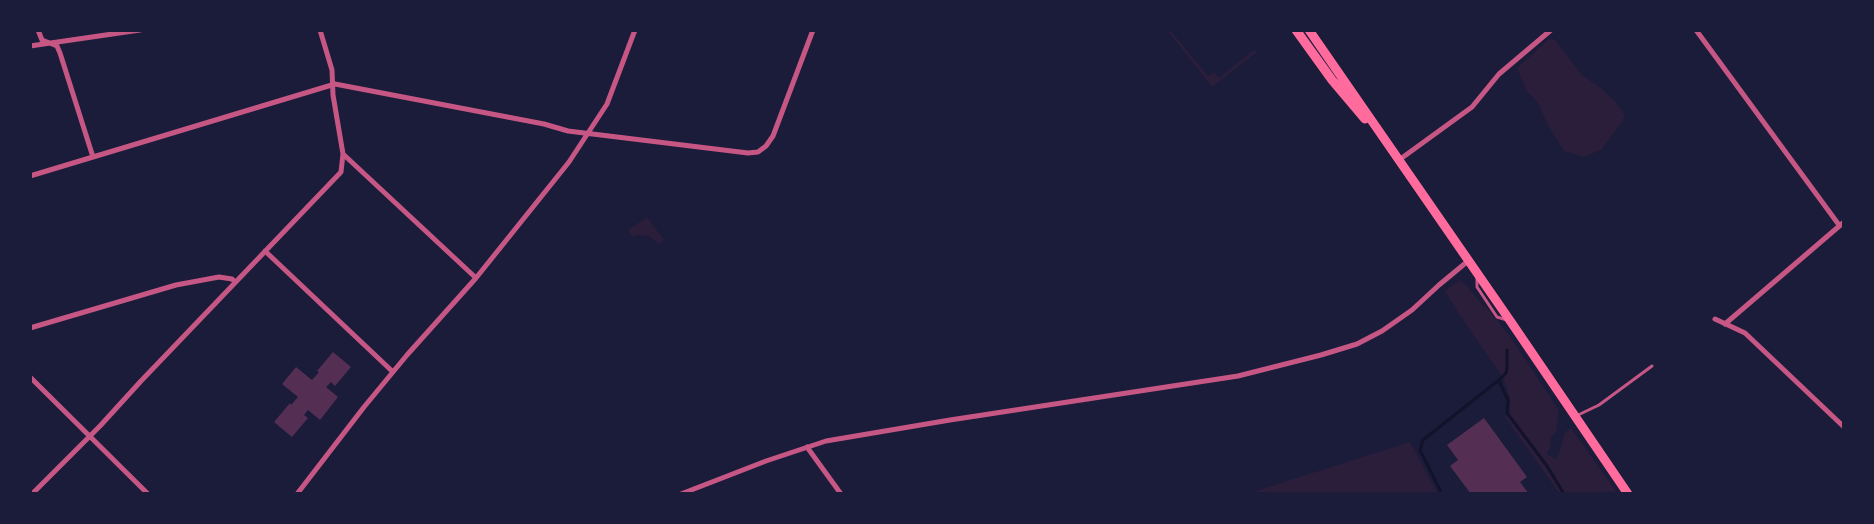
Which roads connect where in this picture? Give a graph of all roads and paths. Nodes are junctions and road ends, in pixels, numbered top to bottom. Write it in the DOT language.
graph roads {
  1 [pos="38,30"];
  2 [pos="140,30"];
  3 [pos="320,30"];
  4 [pos="635,30"];
  5 [pos="813,30"];
  6 [pos="1296,30"];
  7 [pos="1309,30"];
  8 [pos="1551,30"];
  9 [pos="1696,30"];
  10 [pos="51,43"];
  11 [pos="30,46"];
  12 [pos="333,85"];
  13 [pos="1380,133"];
  14 [pos="588,134"];
  15 [pos="343,154"];
  16 [pos="93,157"];
  17 [pos="1399,160"];
  18 [pos="30,176"];
  19 [pos="1842,224"];
  20 [pos="265,251"];
  21 [pos="1468,261"];
  22 [pos="476,278"];
  23 [pos="235,282"];
  24 [pos="1715,319"];
  25 [pos="1725,324"];
  26 [pos="30,328"];
  27 [pos="1652,366"];
  28 [pos="393,372"];
  29 [pos="30,377"];
  30 [pos="1575,417"];
  31 [pos="1844,427"];
  32 [pos="89,437"];
  33 [pos="807,447"];
  34 [pos="699,491"];
  35 [pos="32,494"];
  36 [pos="148,494"];
  37 [pos="297,494"];
  38 [pos="681,494"];
  39 [pos="841,494"];
  40 [pos="1628,494"];
  1 -- 10 [label="street"];
  2 -- 10 [label="street"];
  3 -- 12 [label="street"];
  4 -- 14 [label="street"];
  5 -- 14 [label="street"];
  6 -- 13 [label="highway"];
  7 -- 13 [label="highway"];
  8 -- 17 [label="street"];
  9 -- 19 [label="street"];
  10 -- 11 [label="street"];
  10 -- 16 [label="street"];
  12 -- 14 [label="street"];
  12 -- 15 [label="street"];
  12 -- 16 [label="street"];
  13 -- 17 [label="highway"];
  14 -- 22 [label="street"];
  15 -- 20 [label="street"];
  15 -- 22 [label="street"];
  16 -- 18 [label="street"];
  17 -- 21 [label="highway"];
  19 -- 25 [label="street"];
  20 -- 23 [label="street"];
  20 -- 28 [label="street"];
  21 -- 30 [label="highway"];
  21 -- 33 [label="street"];
  22 -- 28 [label="street"];
  23 -- 26 [label="street"];
  23 -- 32 [label="street"];
  24 -- 25 [label="street"];
  25 -- 31 [label="street"];
  27 -- 30 [label="lane"];
  28 -- 37 [label="street"];
  29 -- 32 [label="street"];
  30 -- 40 [label="highway"];
  32 -- 35 [label="street"];
  32 -- 36 [label="street"];
  33 -- 34 [label="street"];
  33 -- 39 [label="street"];
  34 -- 38 [label="street"];
}
